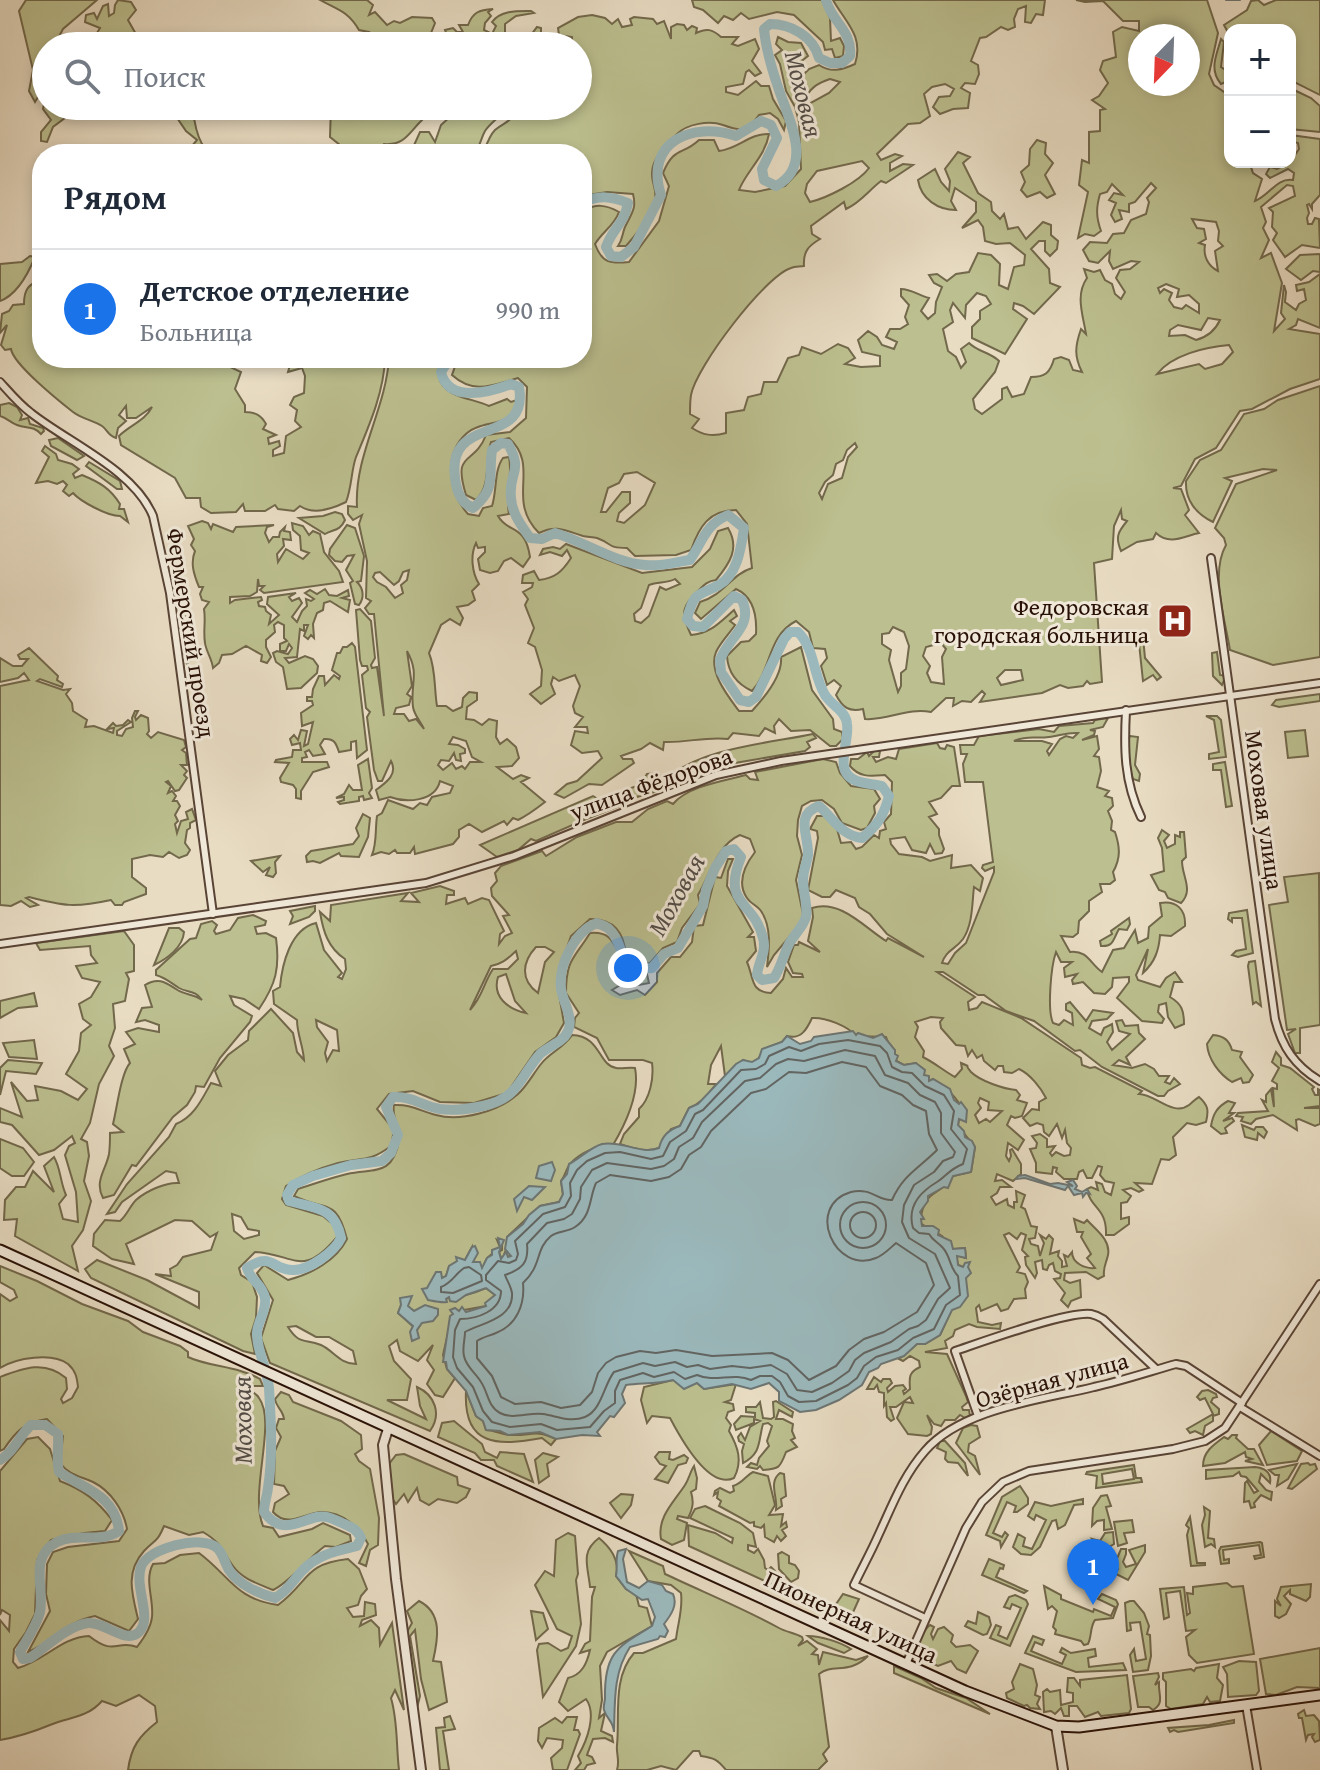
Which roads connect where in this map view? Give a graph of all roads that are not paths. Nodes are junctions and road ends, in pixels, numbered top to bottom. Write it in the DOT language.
graph roads {
  1 [pos="0,382"];
  2 [pos="1211,558"];
  3 [pos="1320,683"];
  4 [pos="1230,695"];
  5 [pos="1126,710"];
  6 [pos="1141,817"];
  7 [pos="213,914"];
  8 [pos="0,944"];
  9 [pos="1320,1081"];
  10 [pos="0,1250"];
  11 [pos="1320,1284"];
  12 [pos="1157,1369"];
  13 [pos="1241,1405"];
  14 [pos="978,1416"];
  15 [pos="388,1429"];
  16 [pos="1320,1456"];
  17 [pos="925,1618"];
  18 [pos="906,1664"];
  19 [pos="1320,1695"];
  20 [pos="1246,1705"];
  21 [pos="1056,1726"];
  22 [pos="421,1770"];
  23 [pos="1063,1770"];
  24 [pos="1257,1770"];
  1 -- 7 [label="street, Фермерский проезд"];
  2 -- 4 [label="street, Моховая улица"];
  3 -- 4 [label="street, улица Фёдорова"];
  4 -- 5 [label="street, улица Фёдорова"];
  4 -- 9 [label="street, Моховая улица"];
  5 -- 6 [label="street"];
  5 -- 7 [label="street, улица Фёдорова"];
  7 -- 8 [label="street, улица Фёдорова"];
  10 -- 15 [label="main road, Пионерная улица"];
  11 -- 13 [label="street"];
  12 -- 13 [label="street, Озёрная улица"];
  12 -- 14 [label="street, Озёрная улица"];
  12 -- 14 [label="street"];
  13 -- 16 [label="street, Озёрная улица"];
  13 -- 17 [label="street"];
  14 -- 17 [label="street, Озёрная улица"];
  15 -- 18 [label="main road, Пионерная улица"];
  15 -- 22 [label="street"];
  17 -- 18 [label="street"];
  18 -- 21 [label="main road, Пионерная улица"];
  19 -- 20 [label="main road, Пионерная улица"];
  20 -- 21 [label="main road, Пионерная улица"];
  20 -- 24 [label="street"];
  21 -- 23 [label="street"];
}
